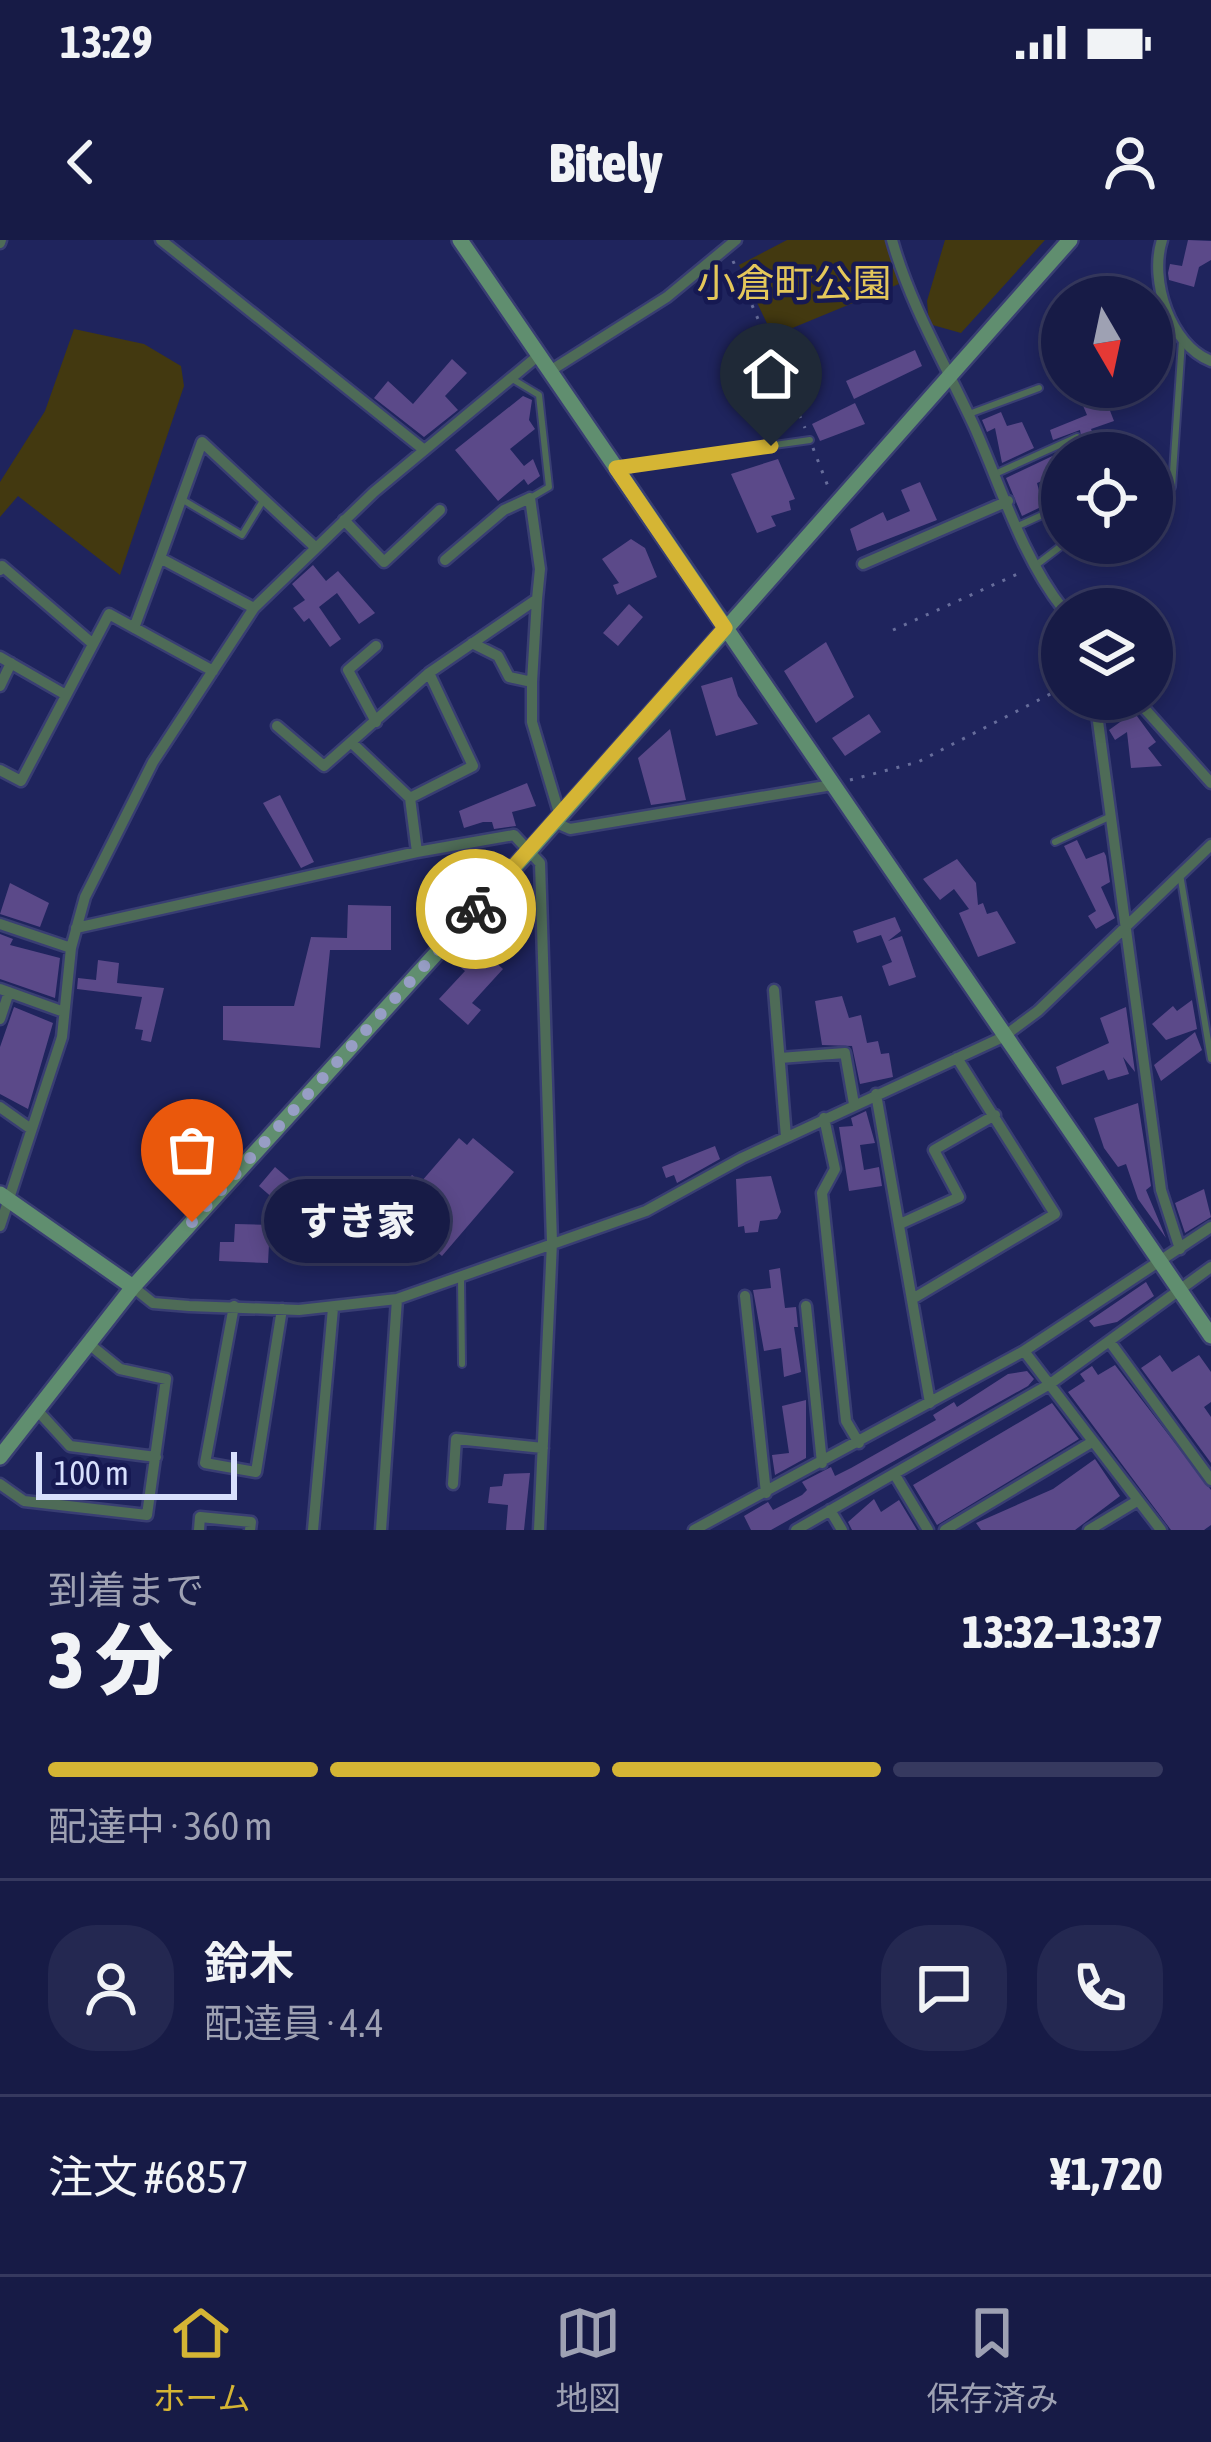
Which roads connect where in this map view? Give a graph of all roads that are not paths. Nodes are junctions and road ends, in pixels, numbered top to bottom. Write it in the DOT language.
graph roads {
  1 [pos="161,240"];
  2 [pos="460,240"];
  3 [pos="892,240"];
  4 [pos="1070,240"];
  5 [pos="1162,240"];
  6 [pos="732,244"];
  7 [pos="1182,338"];
  8 [pos="539,355"];
  9 [pos="1211,362"];
  10 [pos="550,370"];
  11 [pos="950,373"];
  12 [pos="511,378"];
  13 [pos="1039,388"];
  14 [pos="969,415"];
  15 [pos="810,440"];
  16 [pos="423,449"];
  17 [pos="1041,453"];
  18 [pos="616,468"];
  19 [pos="1173,473"];
  20 [pos="995,474"];
  21 [pos="530,498"];
  22 [pos="181,499"];
  23 [pos="264,500"];
  24 [pos="1008,501"];
  25 [pos="440,510"];
  26 [pos="1041,516"];
  27 [pos="344,520"];
  28 [pos="1018,526"];
  29 [pos="315,547"];
  30 [pos="160,558"];
  31 [pos="445,560"];
  32 [pos="1041,561"];
  33 [pos="863,564"];
  34 [pos="1035,566"];
  35 [pos="0,570"];
  36 [pos="1050,588"];
  37 [pos="537,599"];
  38 [pos="254,608"];
  39 [pos="134,628"];
  40 [pos="725,628"];
  41 [pos="472,643"];
  42 [pos="93,644"];
  43 [pos="376,646"];
  44 [pos="6,660"];
  45 [pos="213,670"];
  46 [pos="429,673"];
  47 [pos="532,682"];
  48 [pos="0,686"];
  49 [pos="66,695"];
  50 [pos="1098,720"];
  51 [pos="1155,720"];
  52 [pos="376,722"];
  53 [pos="277,726"];
  54 [pos="353,744"];
  55 [pos="0,770"];
  56 [pos="1211,783"];
  57 [pos="832,785"];
  58 [pos="410,799"];
  59 [pos="1112,815"];
  60 [pos="557,819"];
  61 [pos="1055,842"];
  62 [pos="1211,845"];
  63 [pos="532,848"];
  64 [pos="417,852"];
  65 [pos="1179,872"];
  66 [pos="0,923"];
  67 [pos="1128,925"];
  68 [pos="76,928"];
  69 [pos="70,948"];
  70 [pos="4,990"];
  71 [pos="774,990"];
  72 [pos="64,1012"];
  73 [pos="0,1019"];
  74 [pos="1003,1037"];
  75 [pos="779,1058"];
  76 [pos="957,1058"];
  77 [pos="1211,1059"];
  78 [pos="876,1094"];
  79 [pos="854,1104"];
  80 [pos="0,1107"];
  81 [pos="995,1114"];
  82 [pos="824,1118"];
  83 [pos="32,1129"];
  84 [pos="786,1137"];
  85 [pos="4,1197"];
  86 [pos="900,1224"];
  87 [pos="0,1226"];
  88 [pos="1211,1227"];
  89 [pos="552,1243"];
  90 [pos="1180,1249"];
  91 [pos="1159,1263"];
  92 [pos="1211,1267"];
  93 [pos="461,1276"];
  94 [pos="133,1287"];
  95 [pos="1177,1292"];
  96 [pos="745,1296"];
  97 [pos="914,1298"];
  98 [pos="397,1299"];
  99 [pos="234,1306"];
  100 [pos="806,1306"];
  101 [pos="333,1308"];
  102 [pos="282,1309"];
  103 [pos="1211,1336"];
  104 [pos="1110,1342"];
  105 [pos="88,1344"];
  106 [pos="1024,1351"];
  107 [pos="461,1364"];
  108 [pos="1050,1384"];
  109 [pos="930,1403"];
  110 [pos="37,1410"];
  111 [pos="1093,1442"];
  112 [pos="859,1443"];
  113 [pos="542,1448"];
  114 [pos="0,1457"];
  115 [pos="156,1457"];
  116 [pos="822,1463"];
  117 [pos="895,1475"];
  118 [pos="1211,1480"];
  119 [pos="0,1484"];
  120 [pos="453,1484"];
  121 [pos="766,1493"];
  122 [pos="1137,1501"];
  123 [pos="830,1510"];
  124 [pos="199,1530"];
  125 [pos="250,1530"];
  126 [pos="313,1530"];
  127 [pos="381,1530"];
  128 [pos="539,1530"];
  129 [pos="694,1530"];
  130 [pos="796,1530"];
  131 [pos="842,1530"];
  132 [pos="928,1530"];
  133 [pos="945,1530"];
  134 [pos="1089,1530"];
  135 [pos="1161,1530"];
  1 -- 16 [label="street"];
  2 -- 8 [label="street"];
  3 -- 11 [label="street"];
  4 -- 11 [label="street"];
  5 -- 7 [label="street"];
  6 -- 10 [label="street"];
  7 -- 9 [label="street"];
  7 -- 19 [label="lane"];
  8 -- 10 [label="street"];
  8 -- 12 [label="street"];
  10 -- 18 [label="street"];
  11 -- 14 [label="street"];
  11 -- 40 [label="street"];
  12 -- 16 [label="street"];
  12 -- 21 [label="lane"];
  13 -- 14 [label="lane"];
  14 -- 20 [label="street"];
  15 -- 18 [label="lane"];
  16 -- 27 [label="street"];
  17 -- 20 [label="lane"];
  18 -- 40 [label="street"];
  20 -- 24 [label="street"];
  21 -- 31 [label="street"];
  21 -- 37 [label="street"];
  22 -- 23 [label="lane"];
  22 -- 23 [label="street"];
  22 -- 30 [label="street"];
  23 -- 29 [label="street"];
  24 -- 28 [label="street"];
  24 -- 33 [label="street"];
  25 -- 27 [label="street"];
  26 -- 28 [label="lane"];
  27 -- 29 [label="street"];
  28 -- 34 [label="street"];
  29 -- 38 [label="street"];
  30 -- 38 [label="street"];
  30 -- 39 [label="street"];
  32 -- 34 [label="lane"];
  34 -- 36 [label="street"];
  35 -- 42 [label="street"];
  37 -- 41 [label="street"];
  37 -- 47 [label="street"];
  38 -- 45 [label="street"];
  39 -- 42 [label="street"];
  39 -- 45 [label="street"];
  40 -- 57 [label="street"];
  40 -- 60 [label="street"];
  41 -- 46 [label="street"];
  41 -- 47 [label="street"];
  42 -- 49 [label="street"];
  43 -- 52 [label="street"];
  44 -- 48 [label="street"];
  44 -- 49 [label="street"];
  45 -- 68 [label="street"];
  46 -- 52 [label="street"];
  46 -- 58 [label="street"];
  47 -- 60 [label="street"];
  49 -- 55 [label="street"];
  50 -- 59 [label="street"];
  51 -- 56 [label="street"];
  52 -- 54 [label="street"];
  53 -- 54 [label="street"];
  54 -- 58 [label="street"];
  57 -- 60 [label="street"];
  57 -- 74 [label="street"];
  58 -- 64 [label="street"];
  59 -- 61 [label="lane"];
  59 -- 67 [label="street"];
  60 -- 63 [label="street"];
  62 -- 65 [label="street"];
  63 -- 64 [label="street"];
  63 -- 89 [label="street"];
  63 -- 94 [label="street"];
  64 -- 68 [label="street"];
  65 -- 67 [label="street"];
  65 -- 77 [label="lane"];
  66 -- 69 [label="street"];
  67 -- 74 [label="street"];
  67 -- 90 [label="street"];
  68 -- 69 [label="street"];
  69 -- 72 [label="street"];
  70 -- 72 [label="street"];
  70 -- 73 [label="street"];
  71 -- 75 [label="street"];
  72 -- 83 [label="street"];
  74 -- 76 [label="street"];
  74 -- 91 [label="street"];
  75 -- 79 [label="street"];
  75 -- 84 [label="street"];
  76 -- 78 [label="street"];
  76 -- 81 [label="street"];
  78 -- 79 [label="street"];
  78 -- 86 [label="street"];
  79 -- 82 [label="street"];
  80 -- 83 [label="street"];
  81 -- 86 [label="street"];
  81 -- 97 [label="street"];
  82 -- 84 [label="street"];
  82 -- 112 [label="street"];
  83 -- 85 [label="street"];
  84 -- 89 [label="street"];
  85 -- 87 [label="street"];
  85 -- 94 [label="street"];
  86 -- 97 [label="street"];
  88 -- 90 [label="street"];
  89 -- 93 [label="street"];
  89 -- 113 [label="street"];
  90 -- 91 [label="street"];
  91 -- 95 [label="street"];
  91 -- 106 [label="street"];
  92 -- 95 [label="street"];
  93 -- 98 [label="street"];
  93 -- 107 [label="lane"];
  94 -- 99 [label="street"];
  94 -- 105 [label="street"];
  95 -- 103 [label="street"];
  95 -- 104 [label="street"];
  96 -- 121 [label="street"];
  97 -- 109 [label="street"];
  98 -- 101 [label="street"];
  98 -- 127 [label="street"];
  99 -- 102 [label="street"];
  99 -- 102 [label="street"];
  100 -- 116 [label="street"];
  101 -- 102 [label="street"];
  101 -- 126 [label="street"];
  104 -- 108 [label="street"];
  104 -- 118 [label="street"];
  105 -- 110 [label="street"];
  105 -- 115 [label="street"];
  106 -- 108 [label="street"];
  106 -- 109 [label="street"];
  108 -- 111 [label="street"];
  108 -- 117 [label="street"];
  109 -- 112 [label="street"];
  110 -- 114 [label="street"];
  110 -- 115 [label="street"];
  111 -- 122 [label="street"];
  111 -- 133 [label="street"];
  112 -- 116 [label="street"];
  113 -- 120 [label="street"];
  113 -- 128 [label="street"];
  115 -- 119 [label="street"];
  116 -- 121 [label="street"];
  117 -- 123 [label="street"];
  117 -- 132 [label="street"];
  121 -- 129 [label="street"];
  122 -- 134 [label="street"];
  122 -- 135 [label="street"];
  123 -- 130 [label="street"];
  123 -- 131 [label="street"];
  124 -- 125 [label="street"];
}
